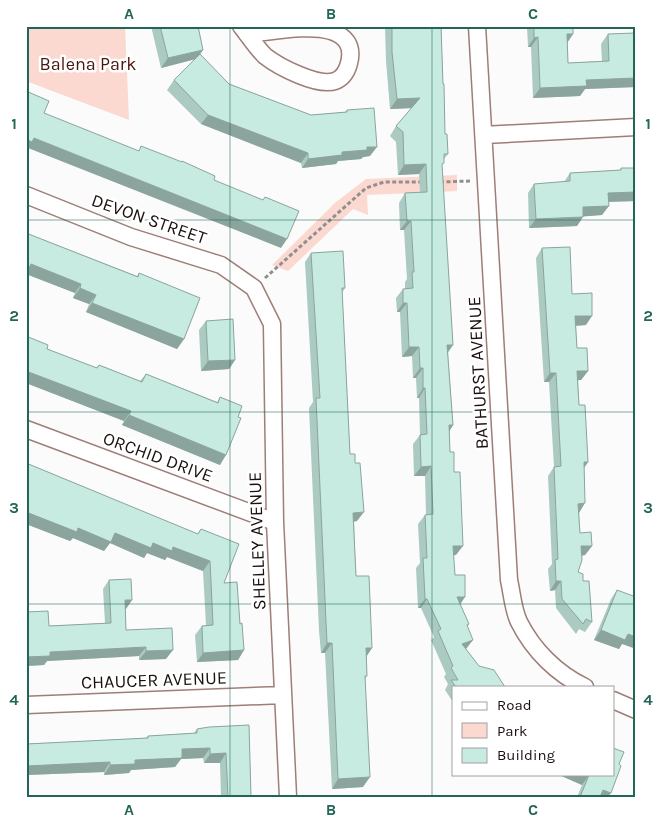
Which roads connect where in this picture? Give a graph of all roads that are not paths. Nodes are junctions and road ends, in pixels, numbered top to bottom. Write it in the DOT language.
graph roads {
  1 [pos="477,26"];
  2 [pos="244,30"];
  3 [pos="636,127"];
  4 [pos="484,135"];
  5 [pos="26,195"];
  6 [pos="254,288"];
  7 [pos="26,429"];
  8 [pos="275,522"];
  9 [pos="583,686"];
  10 [pos="282,695"];
  11 [pos="614,700"];
  12 [pos="26,705"];
  13 [pos="636,710"];
  14 [pos="288,797"];
  1 -- 4 [label="street, BATHURST AVENUE"];
  2 -- 2 [label="street"];
  3 -- 4 [label="street"];
  4 -- 9 [label="street, BATHURST AVENUE"];
  5 -- 6 [label="street, DEVON STREET"];
  6 -- 8 [label="street, SHELLEY AVENUE"];
  7 -- 8 [label="street, ORCHID DRIVE"];
  8 -- 10 [label="street, SHELLEY AVENUE"];
  10 -- 12 [label="street, CHAUCER AVENUE"];
  10 -- 14 [label="street, SHELLEY AVENUE"];
  11 -- 13 [label="street"];
}
